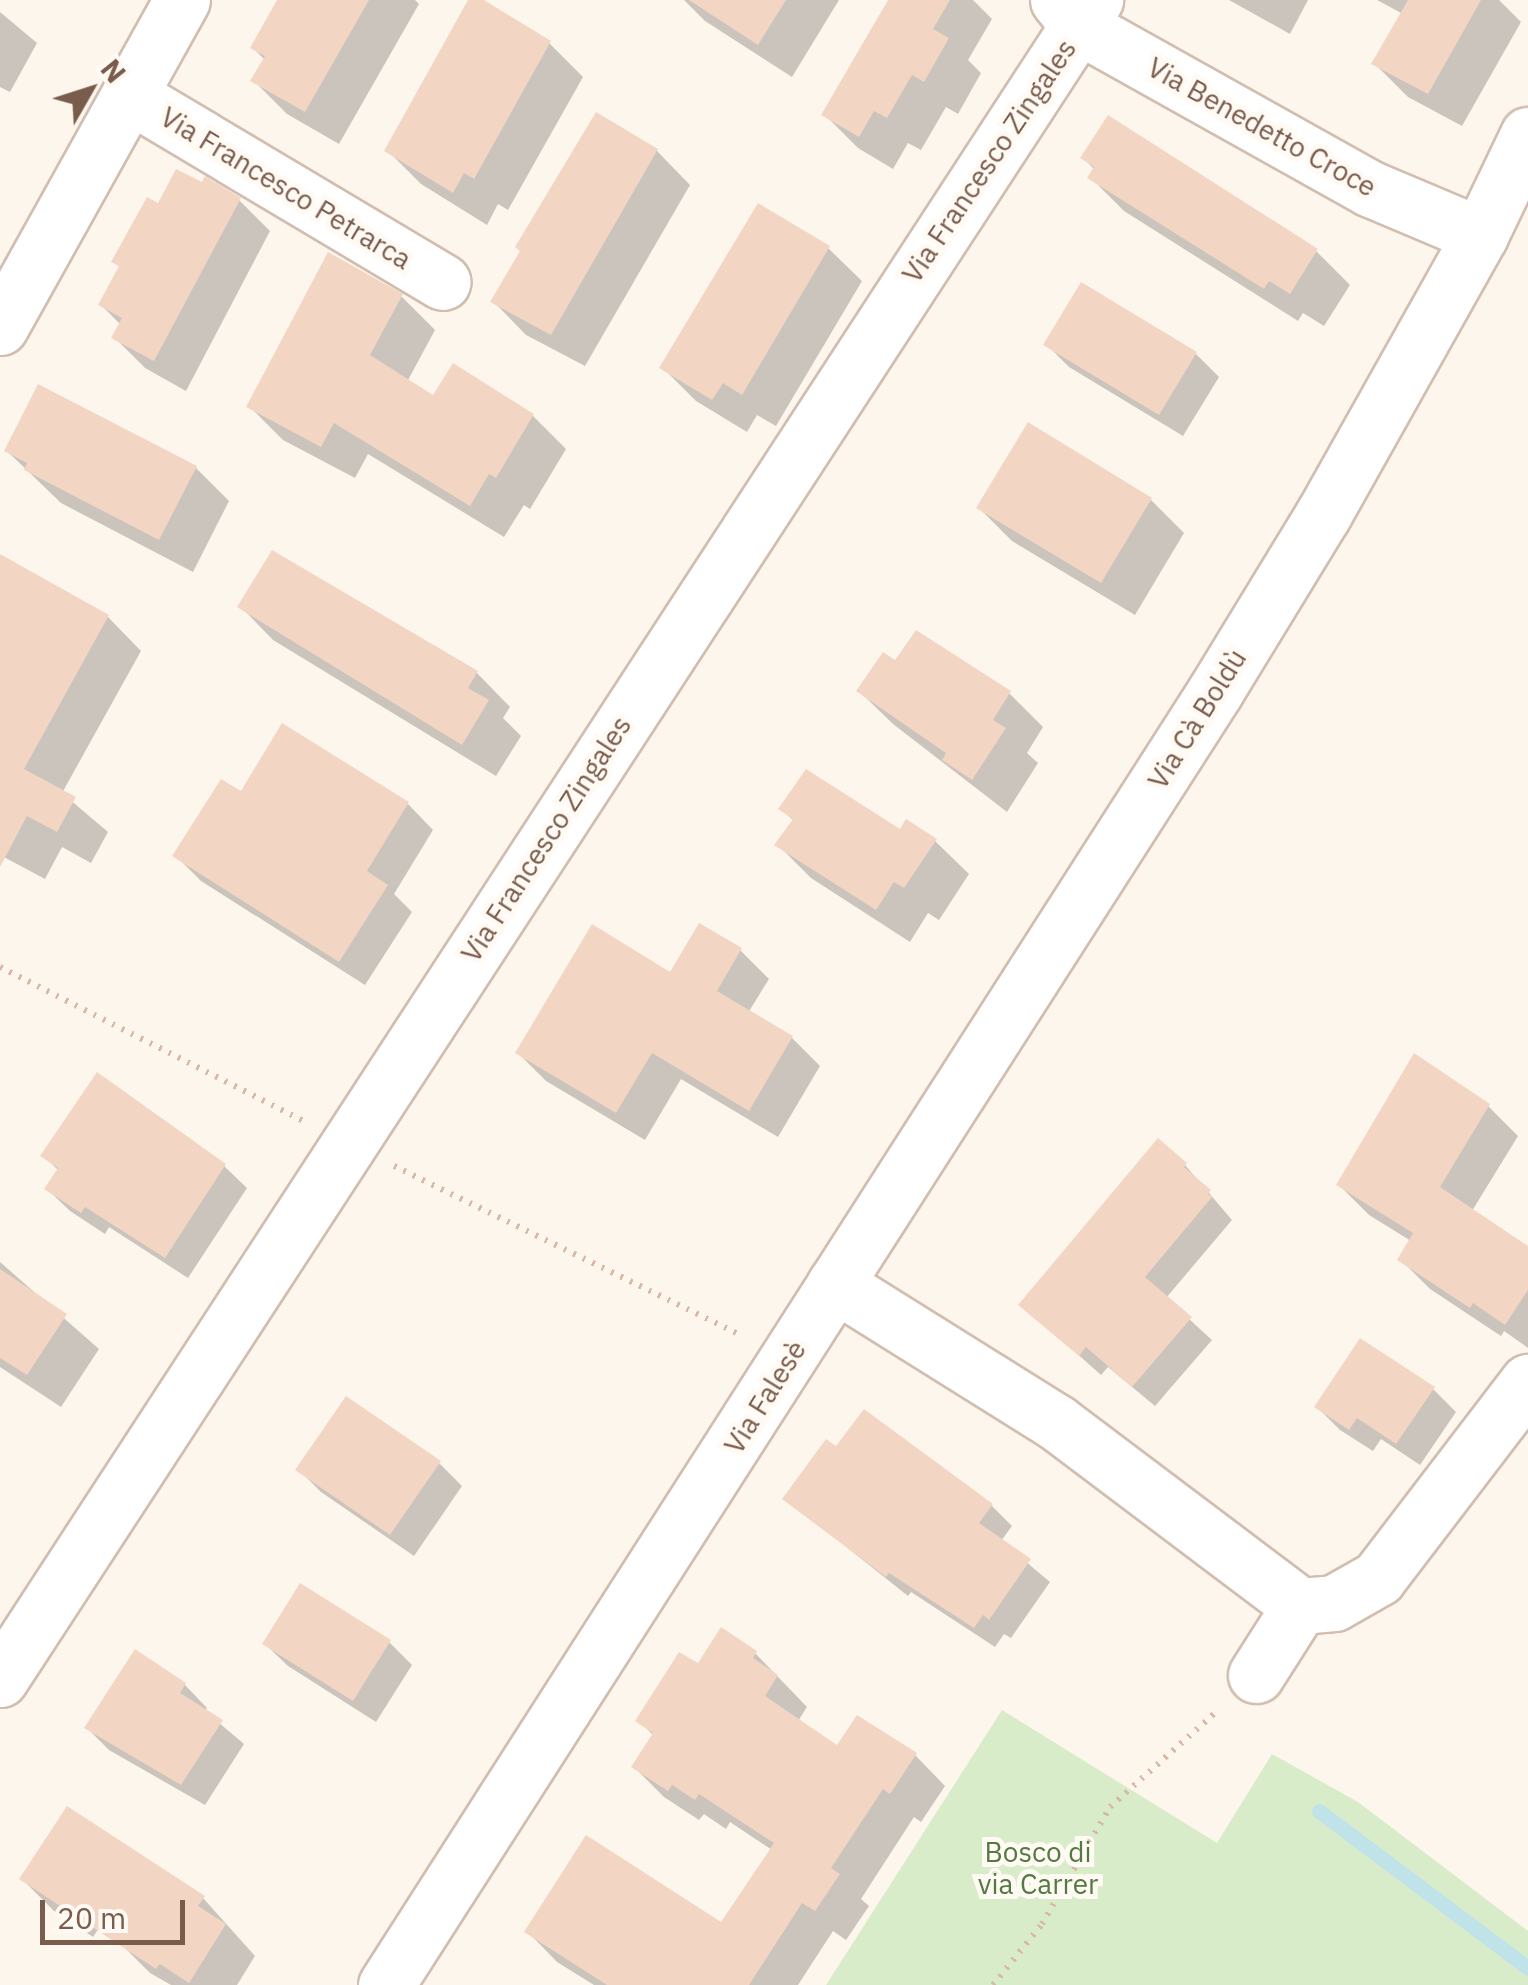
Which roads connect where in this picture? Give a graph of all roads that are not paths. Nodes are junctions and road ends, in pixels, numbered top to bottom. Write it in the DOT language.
graph roads {
  1 [pos="182,0"];
  2 [pos="1077,8"];
  3 [pos="129,95"];
  4 [pos="1528,134"];
  5 [pos="1480,234"];
  6 [pos="443,282"];
  7 [pos="0,326"];
  8 [pos="835,1284"];
  9 [pos="1528,1382"];
  10 [pos="1300,1606"];
  11 [pos="1256,1676"];
  12 [pos="0,1679"];
  13 [pos="386,1985"];
  1 -- 3 [label="street, Via Francesco Petrarca"];
  2 -- 5 [label="street, Via Benedetto Croce"];
  2 -- 12 [label="street, Via Francesco Zingales"];
  3 -- 6 [label="street, Via Francesco Petrarca"];
  3 -- 7 [label="street, Via Francesco Petrarca"];
  4 -- 5 [label="street, Via Cà Boldù"];
  5 -- 8 [label="street, Via Cà Boldù"];
  8 -- 10 [label="street"];
  8 -- 13 [label="street, Via Falesè"];
  9 -- 10 [label="street"];
  10 -- 11 [label="street"];
}
